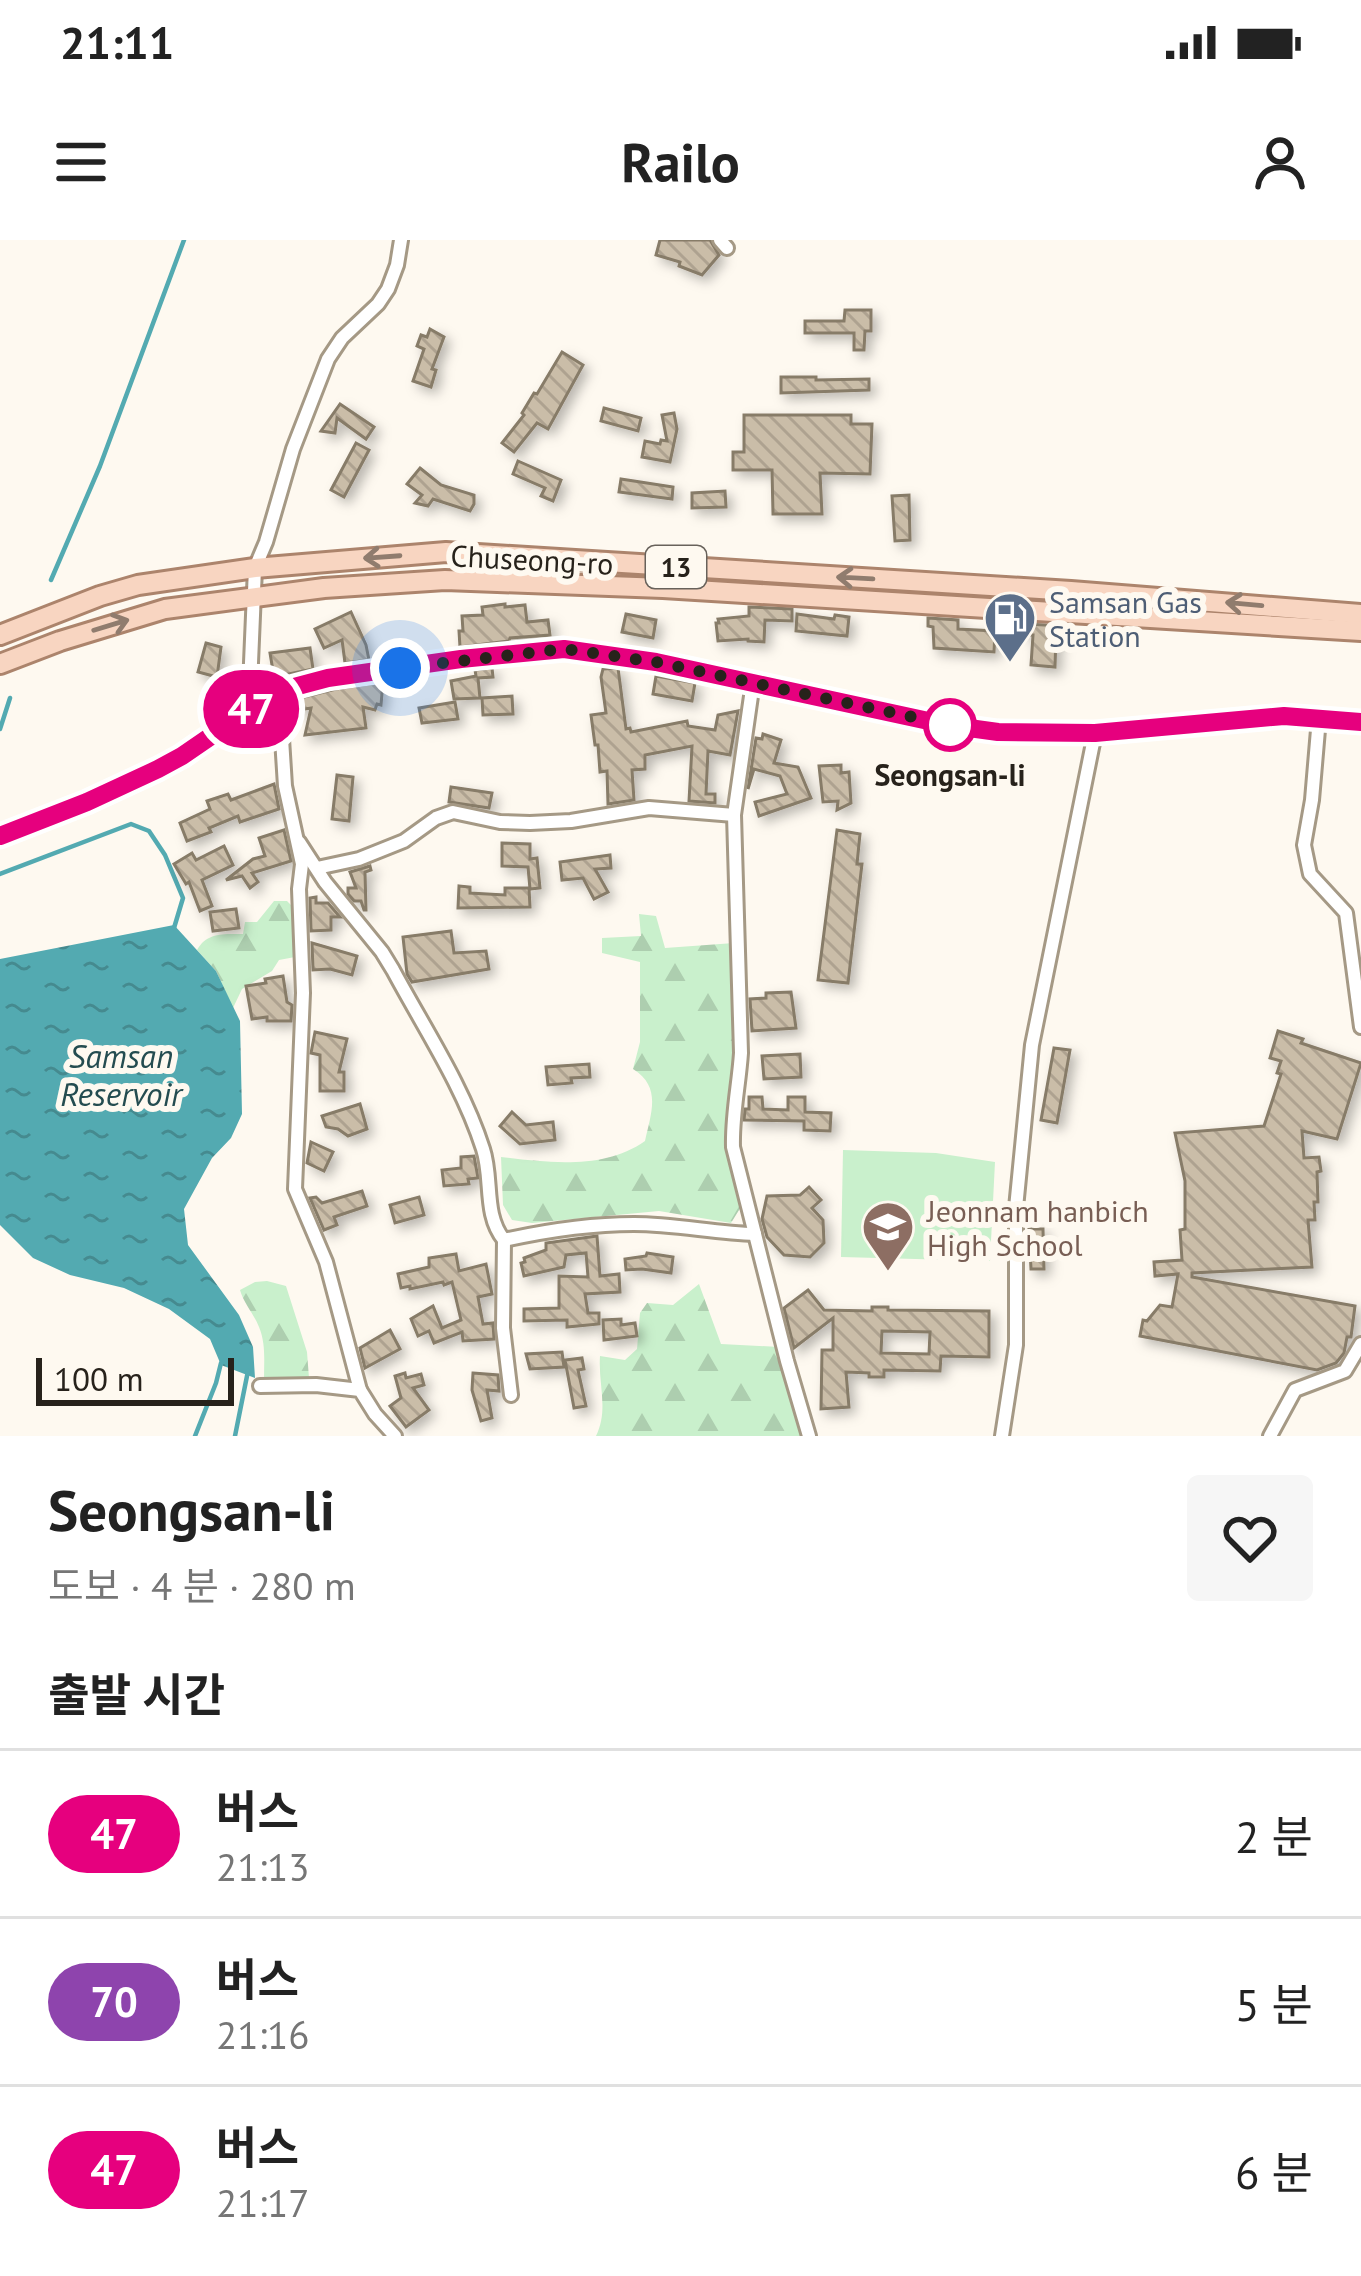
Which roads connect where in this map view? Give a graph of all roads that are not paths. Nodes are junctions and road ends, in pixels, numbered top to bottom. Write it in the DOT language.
graph roads {
  1 [pos="401,240"];
  2 [pos="255,568"];
  3 [pos="254,596"];
  4 [pos="1361,614"];
  5 [pos="1361,631"];
  6 [pos="0,635"];
  7 [pos="0,664"];
  8 [pos="753,682"];
  9 [pos="279,691"];
  10 [pos="249,710"];
  11 [pos="1319,718"];
  12 [pos="1361,722"];
  13 [pos="1095,733"];
  14 [pos="734,814"];
  15 [pos="0,836"];
  16 [pos="297,839"];
  17 [pos="317,868"];
  18 [pos="1361,1027"];
  19 [pos="755,1234"];
  20 [pos="503,1240"];
  21 [pos="1361,1344"];
  22 [pos="260,1386"];
  23 [pos="360,1390"];
  24 [pos="511,1395"];
  25 [pos="394,1436"];
  26 [pos="808,1436"];
  27 [pos="1002,1436"];
  28 [pos="1270,1436"];
  1 -- 2 [label="street"];
  2 -- 3 [label="street"];
  4 -- 2 [label="main road, Chuseong-ro / 13, one-way"];
  2 -- 6 [label="main road, Chuseong-ro / 13"];
  3 -- 5 [label="main road, Chuseong-ro / 13"];
  7 -- 3 [label="main road, Chuseong-ro / 13, one-way"];
  3 -- 10 [label="street"];
  8 -- 9 [label="street"];
  8 -- 13 [label="street"];
  8 -- 14 [label="street"];
  9 -- 10 [label="street"];
  9 -- 16 [label="street"];
  10 -- 15 [label="street"];
  11 -- 12 [label="street"];
  11 -- 13 [label="street"];
  11 -- 18 [label="street"];
  13 -- 27 [label="street"];
  14 -- 17 [label="street"];
  14 -- 19 [label="street"];
  16 -- 17 [label="street"];
  16 -- 23 [label="street"];
  17 -- 20 [label="street"];
  19 -- 20 [label="street"];
  19 -- 26 [label="street"];
  20 -- 24 [label="street"];
  21 -- 28 [label="street"];
  22 -- 23 [label="street"];
  23 -- 25 [label="street"];
}
